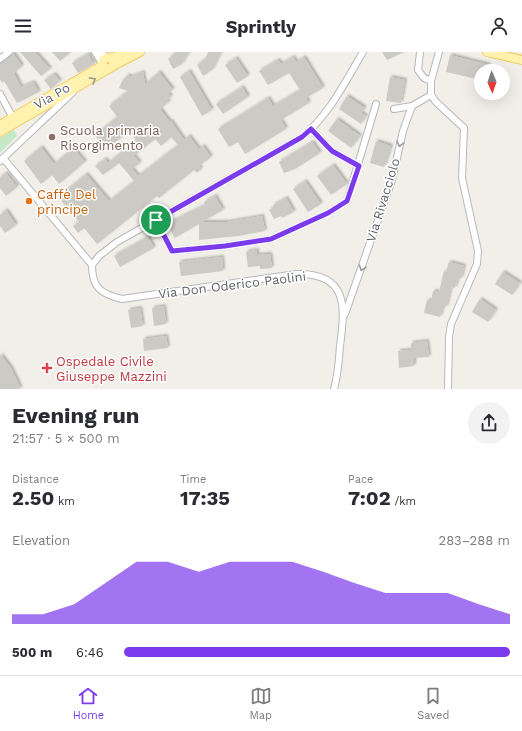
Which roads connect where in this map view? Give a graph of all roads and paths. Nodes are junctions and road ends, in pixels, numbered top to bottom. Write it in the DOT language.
graph roads {
  1 [pos="9,52"];
  2 [pos="95,52"];
  3 [pos="128,52"];
  4 [pos="140,52"];
  5 [pos="363,52"];
  6 [pos="420,52"];
  7 [pos="439,52"];
  8 [pos="487,52"];
  9 [pos="0,59"];
  10 [pos="522,60"];
  11 [pos="106,62"];
  12 [pos="431,82"];
  13 [pos="76,86"];
  14 [pos="0,94"];
  15 [pos="431,95"];
  16 [pos="56,101"];
  17 [pos="376,104"];
  18 [pos="412,106"];
  19 [pos="394,109"];
  20 [pos="51,111"];
  21 [pos="13,118"];
  22 [pos="0,125"];
  23 [pos="311,129"];
  24 [pos="0,132"];
  25 [pos="2,160"];
  26 [pos="359,166"];
  27 [pos="156,220"];
  28 [pos="92,264"];
  29 [pos="344,314"];
  30 [pos="334,389"];
  31 [pos="448,389"];
  1 -- 9 [label="street"];
  2 -- 11 [label="street"];
  3 -- 11 [label="main road"];
  4 -- 11 [label="main road"];
  5 -- 23 [label="street"];
  6 -- 12 [label="street"];
  7 -- 12 [label="street"];
  8 -- 10 [label="main road"];
  11 -- 13 [label="main road"];
  12 -- 15 [label="street"];
  13 -- 16 [label="main road, Via Po"];
  13 -- 20 [label="street"];
  13 -- 21 [label="main road, Via Po"];
  14 -- 21 [label="street"];
  15 -- 18 [label="street"];
  15 -- 31 [label="street"];
  16 -- 20 [label="street"];
  16 -- 24 [label="main road, Via Po"];
  17 -- 26 [label="street"];
  18 -- 19 [label="street"];
  18 -- 29 [label="street, Via Rivacciolo, one-way"];
  20 -- 25 [label="street"];
  21 -- 22 [label="main road, Via Po"];
  23 -- 26 [label="street"];
  23 -- 27 [label="street"];
  25 -- 28 [label="street"];
  26 -- 27 [label="street"];
  27 -- 28 [label="street"];
  28 -- 29 [label="street, Via Don Oderico Paolini"];
  29 -- 30 [label="street, Via Don Oderico Paolini"];
}
